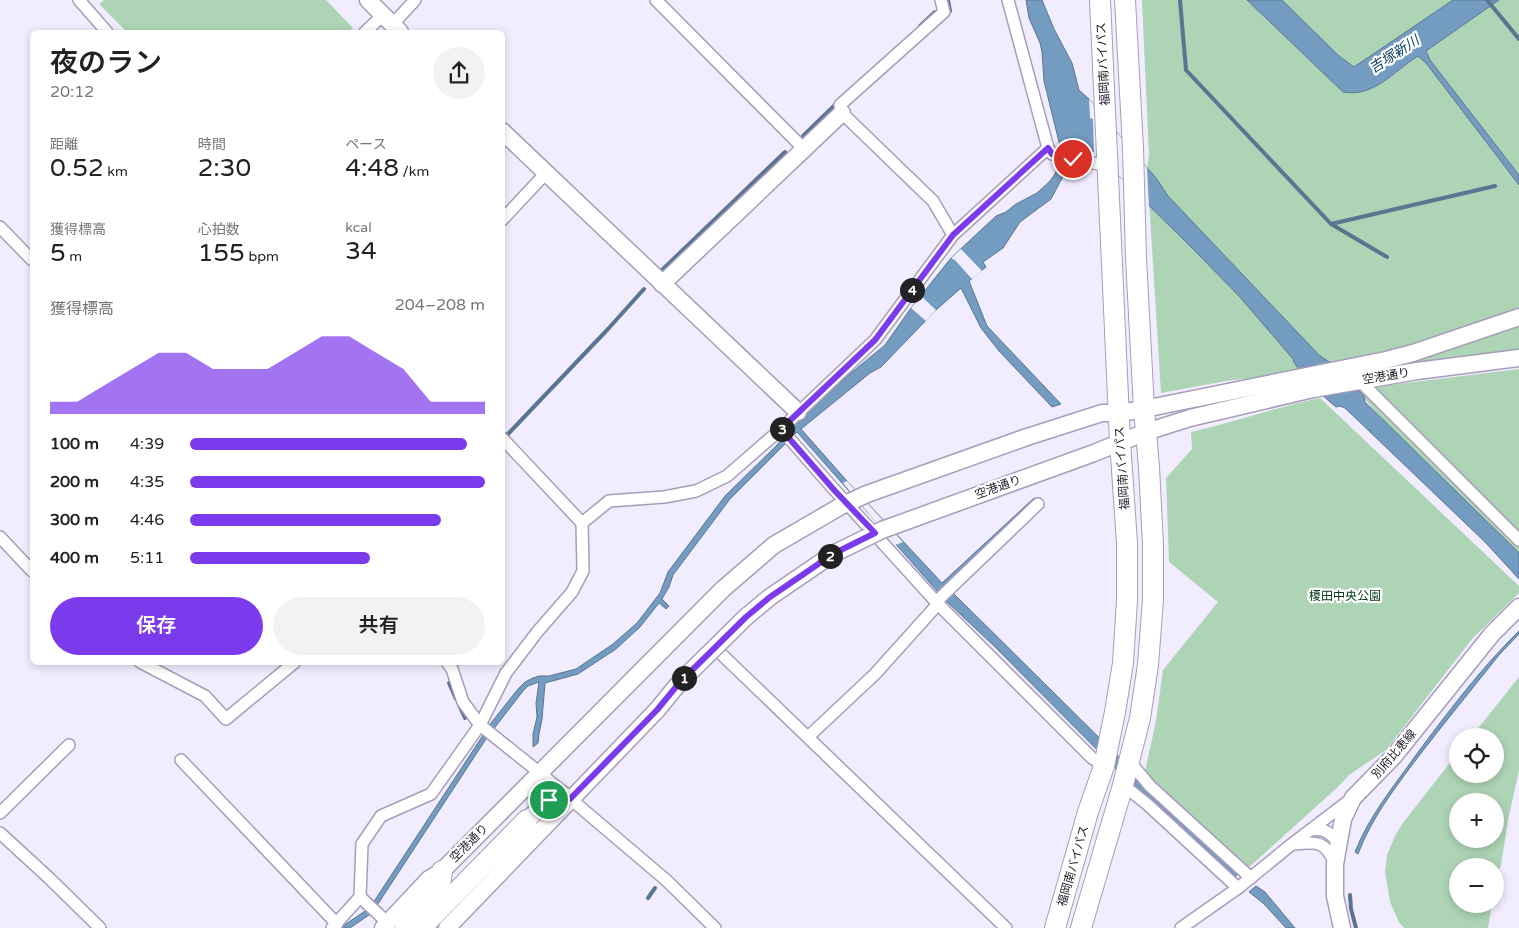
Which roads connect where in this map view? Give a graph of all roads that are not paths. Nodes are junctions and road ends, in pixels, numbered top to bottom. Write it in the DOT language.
graph roads {
  1 [pos="79,0"];
  2 [pos="368,0"];
  3 [pos="415,0"];
  4 [pos="656,0"];
  5 [pos="941,0"];
  6 [pos="1008,0"];
  7 [pos="1100,0"];
  8 [pos="1125,0"];
  9 [pos="391,25"];
  10 [pos="105,30"];
  11 [pos="372,30"];
  12 [pos="842,113"];
  13 [pos="505,134"];
  14 [pos="1048,148"];
  15 [pos="804,149"];
  16 [pos="1108,166"];
  17 [pos="546,173"];
  18 [pos="505,217"];
  19 [pos="2,233"];
  20 [pos="953,235"];
  21 [pos="30,258"];
  22 [pos="662,284"];
  23 [pos="1519,317"];
  24 [pos="1519,358"];
  25 [pos="1354,374"];
  26 [pos="1307,383"];
  27 [pos="1144,409"];
  28 [pos="798,412"];
  29 [pos="1119,413"];
  30 [pos="1146,432"];
  31 [pos="786,434"];
  32 [pos="505,441"];
  33 [pos="1120,441"];
  34 [pos="847,503"];
  35 [pos="1038,504"];
  36 [pos="582,523"];
  37 [pos="875,533"];
  38 [pos="0,537"];
  39 [pos="1519,540"];
  40 [pos="30,569"];
  41 [pos="939,601"];
  42 [pos="1519,607"];
  43 [pos="715,648"];
  44 [pos="146,665"];
  45 [pos="291,665"];
  46 [pos="449,665"];
  47 [pos="485,730"];
  48 [pos="808,737"];
  49 [pos="69,745"];
  50 [pos="181,760"];
  51 [pos="1129,761"];
  52 [pos="1104,766"];
  53 [pos="540,773"];
  54 [pos="1123,785"];
  55 [pos="1353,798"];
  56 [pos="570,799"];
  57 [pos="0,813"];
  58 [pos="528,820"];
  59 [pos="1311,830"];
  60 [pos="0,833"];
  61 [pos="1292,844"];
  62 [pos="1339,844"];
  63 [pos="1336,864"];
  64 [pos="442,871"];
  65 [pos="1251,878"];
  66 [pos="1238,888"];
  67 [pos="368,905"];
  68 [pos="335,926"];
  69 [pos="392,926"];
  70 [pos="100,928"];
  71 [pos="421,928"];
  72 [pos="447,928"];
  73 [pos="715,928"];
  74 [pos="1006,928"];
  75 [pos="1055,928"];
  76 [pos="1081,928"];
  77 [pos="1182,928"];
  78 [pos="1342,928"];
  1 -- 10 [label="street"];
  2 -- 9 [label="street"];
  3 -- 9 [label="street"];
  4 -- 15 [label="street"];
  5 -- 12 [label="street"];
  6 -- 14 [label="street"];
  7 -- 16 [label="highway, 福岡南バイパス"];
  8 -- 27 [label="highway, 福岡南バイパス"];
  9 -- 11 [label="street"];
  12 -- 15 [label="street"];
  12 -- 20 [label="street"];
  13 -- 17 [label="street"];
  14 -- 16 [label="street"];
  14 -- 20 [label="street"];
  15 -- 22 [label="street"];
  16 -- 29 [label="highway, 福岡南バイパス"];
  17 -- 18 [label="street"];
  17 -- 22 [label="street"];
  19 -- 21 [label="street"];
  20 -- 28 [label="street"];
  22 -- 28 [label="street"];
  23 -- 25 [label="street"];
  24 -- 25 [label="street, 空港通り"];
  25 -- 26 [label="street, 空港通り"];
  25 -- 39 [label="street"];
  26 -- 27 [label="street, 空港通り"];
  26 -- 30 [label="street, 空港通り"];
  27 -- 29 [label="street, 空港通り"];
  27 -- 30 [label="highway, 福岡南バイパス"];
  28 -- 31 [label="street"];
  29 -- 33 [label="highway, 福岡南バイパス"];
  29 -- 34 [label="street, 空港通り"];
  30 -- 33 [label="street, 空港通り"];
  30 -- 51 [label="highway, 福岡南バイパス"];
  31 -- 34 [label="street"];
  31 -- 36 [label="street"];
  32 -- 36 [label="street"];
  33 -- 37 [label="street, 空港通り, bridge"];
  33 -- 52 [label="highway, 福岡南バイパス"];
  34 -- 37 [label="street"];
  34 -- 53 [label="street, 空港通り"];
  35 -- 41 [label="street"];
  36 -- 47 [label="street"];
  37 -- 41 [label="street"];
  37 -- 43 [label="street, 空港通り, bridge"];
  38 -- 40 [label="street"];
  41 -- 48 [label="street"];
  41 -- 52 [label="street"];
  42 -- 55 [label="street, 別府比恵線"];
  43 -- 48 [label="street"];
  43 -- 56 [label="street, 空港通り, bridge"];
  44 -- 45 [label="street"];
  46 -- 47 [label="street"];
  47 -- 53 [label="street"];
  47 -- 67 [label="street"];
  48 -- 74 [label="street"];
  49 -- 57 [label="street"];
  50 -- 68 [label="street"];
  51 -- 54 [label="highway, 福岡南バイパス"];
  51 -- 65 [label="street"];
  52 -- 75 [label="highway, 福岡南バイパス"];
  53 -- 56 [label="street"];
  53 -- 64 [label="street, 空港通り"];
  54 -- 66 [label="street"];
  54 -- 76 [label="highway, 福岡南バイパス"];
  55 -- 59 [label="street"];
  55 -- 62 [label="street, 別府比恵線"];
  56 -- 58 [label="street"];
  56 -- 72 [label="street, 空港通り"];
  56 -- 73 [label="street"];
  58 -- 71 [label="highway"];
  59 -- 61 [label="street"];
  59 -- 62 [label="street"];
  60 -- 70 [label="street"];
  61 -- 63 [label="street"];
  61 -- 65 [label="street"];
  62 -- 63 [label="street, 別府比恵線"];
  63 -- 78 [label="street, 別府比恵線"];
  64 -- 69 [label="highway"];
  65 -- 66 [label="street"];
  66 -- 77 [label="street"];
  67 -- 68 [label="street"];
  67 -- 69 [label="street"];
}
